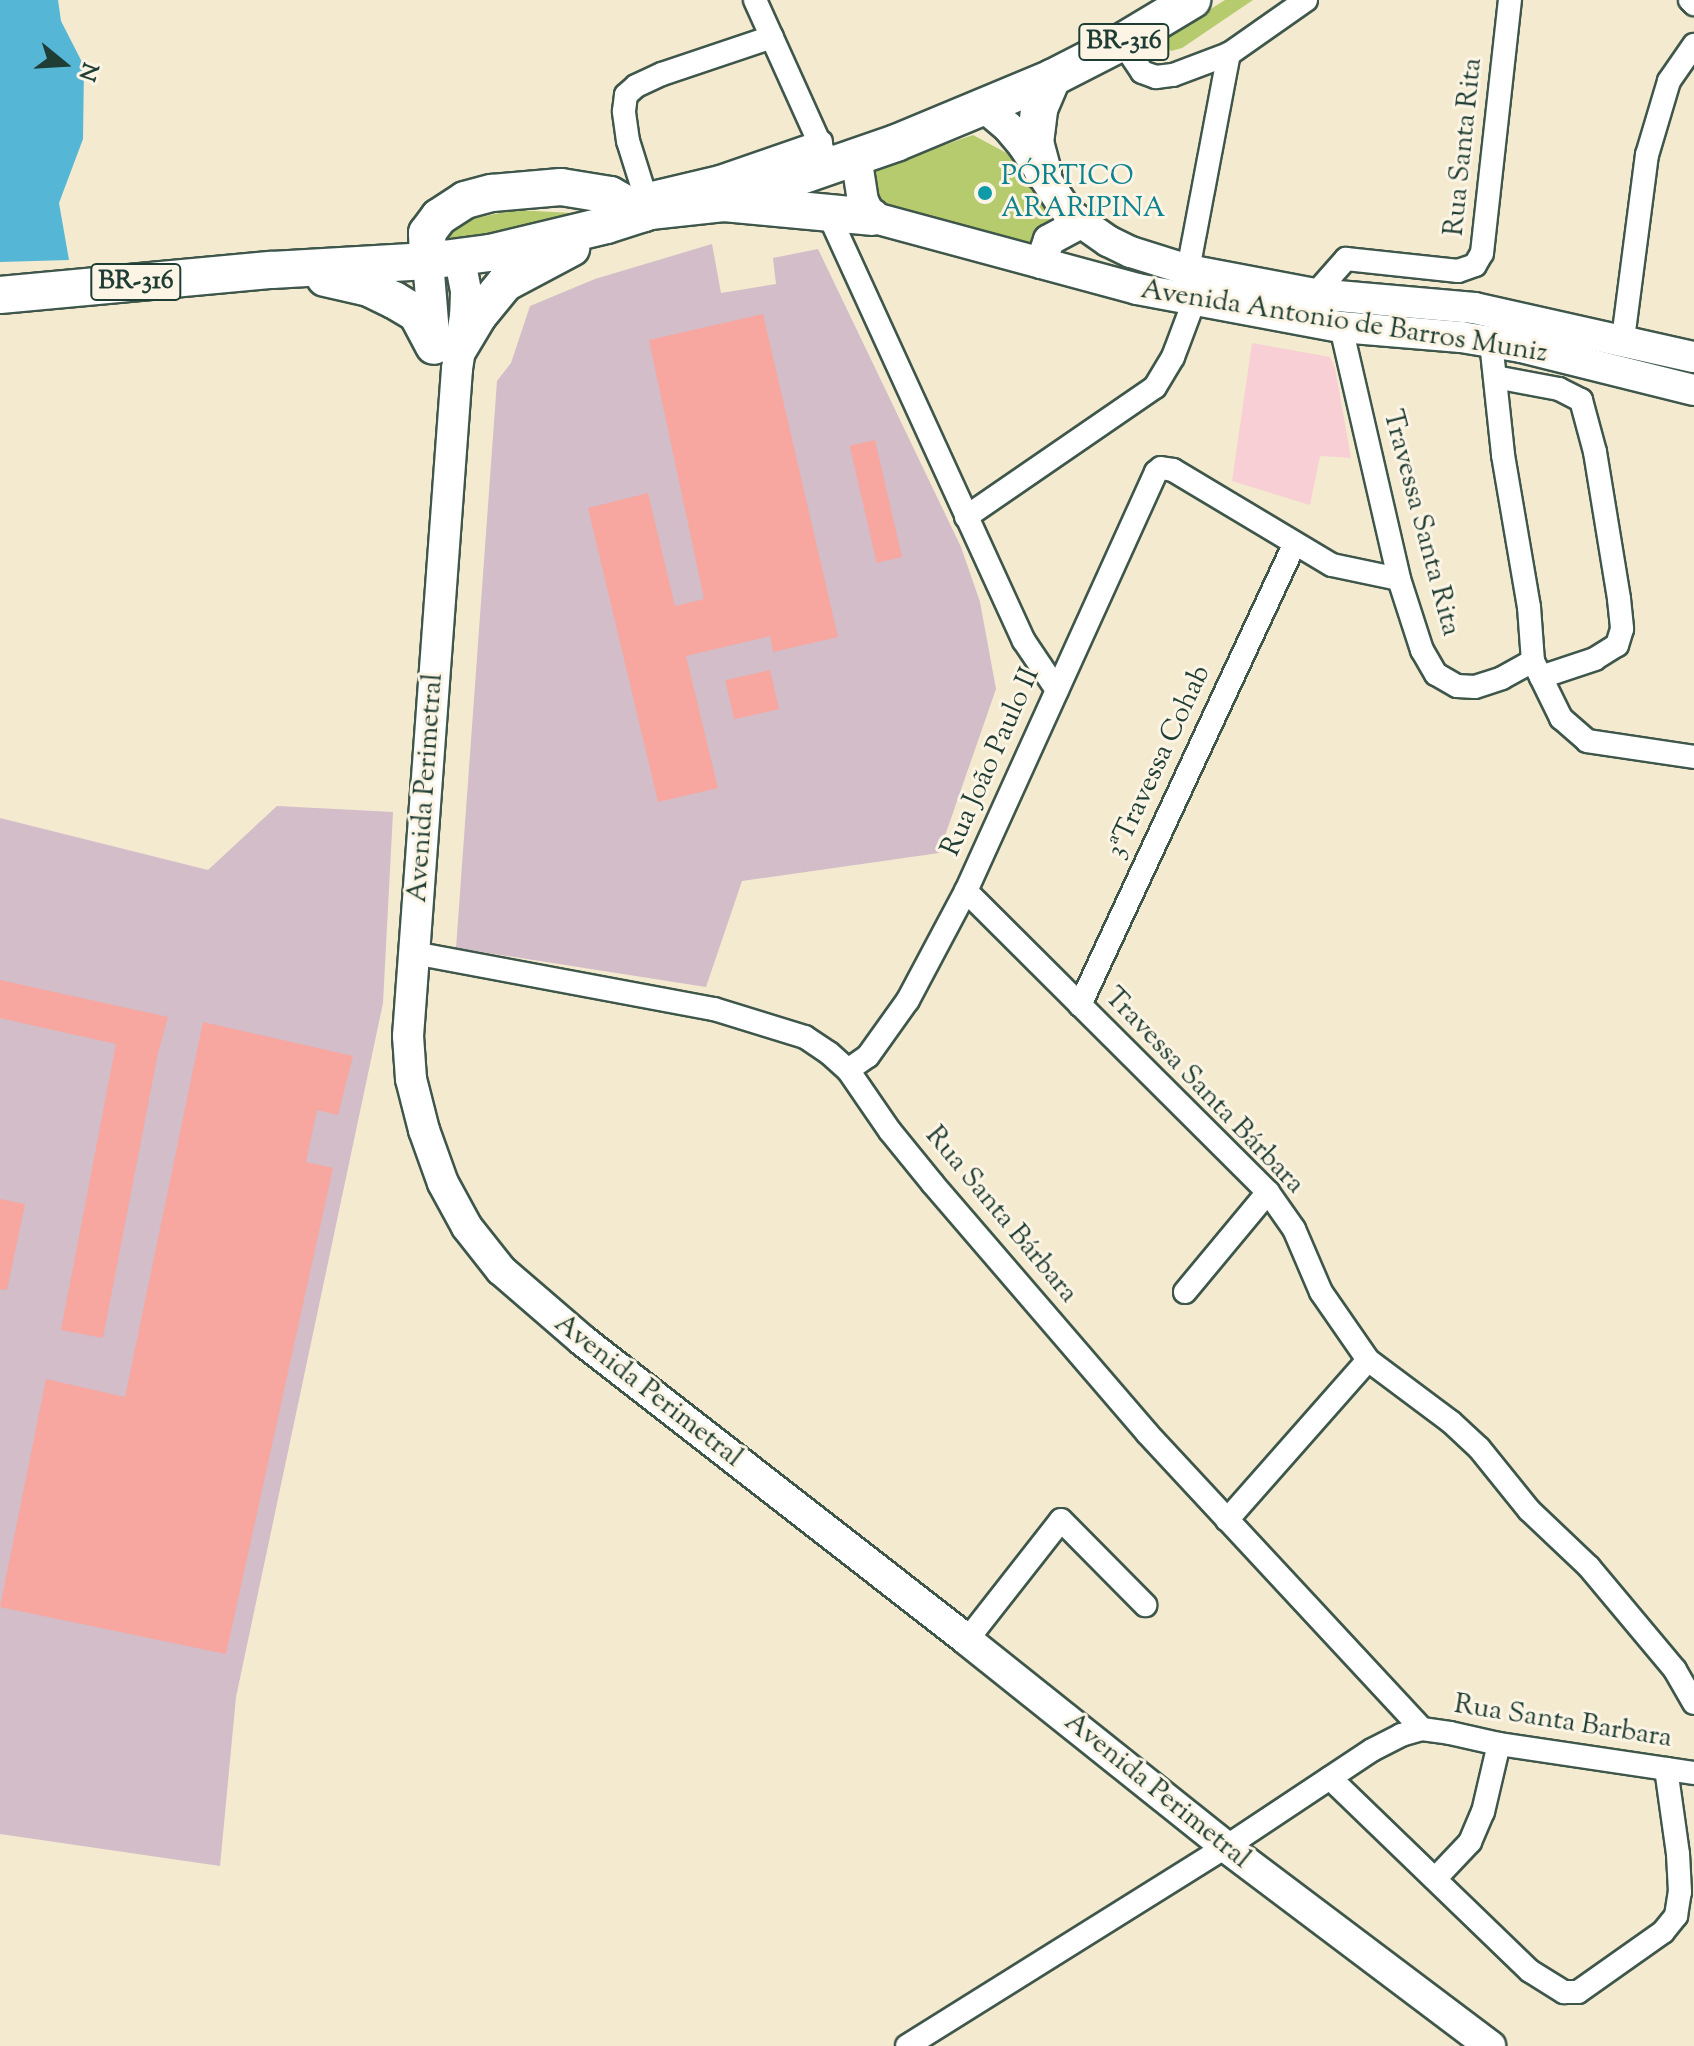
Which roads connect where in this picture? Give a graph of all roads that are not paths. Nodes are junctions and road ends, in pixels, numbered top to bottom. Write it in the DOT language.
graph roads {
  1 [pos="755,0"];
  2 [pos="1192,0"];
  3 [pos="1306,0"];
  4 [pos="1510,0"];
  5 [pos="772,37"];
  6 [pos="1122,42"];
  7 [pos="1694,45"];
  8 [pos="1229,54"];
  9 [pos="1052,78"];
  10 [pos="983,106"];
  11 [pos="835,155"];
  12 [pos="1043,172"];
  13 [pos="724,203"];
  14 [pos="646,206"];
  15 [pos="827,211"];
  16 [pos="871,217"];
  17 [pos="1081,223"];
  18 [pos="607,225"];
  19 [pos="444,258"];
  20 [pos="1041,263"];
  21 [pos="272,270"];
  22 [pos="1188,270"];
  23 [pos="1315,294"];
  24 [pos="0,295"];
  25 [pos="1194,301"];
  26 [pos="1341,327"];
  27 [pos="1623,339"];
  28 [pos="1491,342"];
  29 [pos="447,347"];
  30 [pos="1694,357"];
  31 [pos="1495,377"];
  32 [pos="1694,390"];
  33 [pos="966,517"];
  34 [pos="1294,545"];
  35 [pos="1399,579"];
  36 [pos="1537,669"];
  37 [pos="1057,690"];
  38 [pos="1694,757"];
  39 [pos="966,891"];
  40 [pos="414,953"];
  41 [pos="1080,1005"];
  42 [pos="848,1070"];
  43 [pos="1268,1192"];
  44 [pos="1185,1292"];
  45 [pos="1368,1360"];
  46 [pos="1227,1520"];
  47 [pos="1145,1605"];
  48 [pos="967,1640"];
  49 [pos="1694,1703"];
  50 [pos="1422,1729"];
  51 [pos="1499,1744"];
  52 [pos="1666,1769"];
  53 [pos="1694,1773"];
  54 [pos="1330,1778"];
  55 [pos="1226,1847"];
  56 [pos="1435,1879"];
  57 [pos="907,2046"];
  58 [pos="1490,2046"];
  1 -- 5 [label="street"];
  2 -- 6 [label="highway, BR-316"];
  3 -- 8 [label="street"];
  4 -- 23 [label="street, Rua Santa Rita"];
  5 -- 11 [label="street"];
  5 -- 14 [label="street"];
  6 -- 8 [label="street"];
  6 -- 9 [label="highway, BR-316"];
  7 -- 27 [label="street"];
  8 -- 22 [label="street"];
  9 -- 10 [label="highway, BR-316"];
  9 -- 12 [label="highway"];
  10 -- 11 [label="highway, BR-316"];
  10 -- 12 [label="main road, Avenida Antonio de Barros Muniz"];
  11 -- 13 [label="highway, BR-316"];
  11 -- 14 [label="street"];
  11 -- 16 [label="main road"];
  12 -- 17 [label="main road, Avenida Antonio de Barros Muniz"];
  13 -- 14 [label="highway, BR-316"];
  13 -- 15 [label="highway"];
  14 -- 18 [label="highway, BR-316"];
  14 -- 19 [label="highway"];
  15 -- 16 [label="highway"];
  15 -- 33 [label="street"];
  16 -- 20 [label="main road, Avenida Antonio de Barros Muniz"];
  17 -- 20 [label="main road"];
  17 -- 22 [label="main road, Avenida Antonio de Barros Muniz"];
  18 -- 19 [label="highway, BR-316"];
  18 -- 29 [label="highway"];
  19 -- 21 [label="highway, BR-316"];
  19 -- 29 [label="main road"];
  20 -- 25 [label="main road, Avenida Antonio de Barros Muniz"];
  21 -- 24 [label="highway, BR-316"];
  21 -- 29 [label="highway"];
  22 -- 23 [label="main road, Avenida Antonio de Barros Muniz"];
  23 -- 27 [label="main road, Avenida Antonio de Barros Muniz"];
  25 -- 26 [label="main road, Avenida Antonio de Barros Muniz"];
  25 -- 33 [label="street"];
  26 -- 28 [label="main road, Avenida Antonio de Barros Muniz"];
  26 -- 35 [label="street, Travessa Santa Rita"];
  27 -- 30 [label="main road, Avenida Antonio de Barros Muniz"];
  28 -- 31 [label="street"];
  28 -- 32 [label="main road, Avenida Antonio de Barros Muniz"];
  29 -- 40 [label="main road, Avenida Perimetral"];
  31 -- 36 [label="street"];
  31 -- 36 [label="street"];
  33 -- 37 [label="street"];
  34 -- 35 [label="street"];
  34 -- 37 [label="street, Rua João Paulo II"];
  34 -- 41 [label="street, 3ªTravessa Cohab"];
  35 -- 36 [label="street, Travessa Santa Rita"];
  36 -- 38 [label="street"];
  37 -- 39 [label="street, Rua João Paulo II"];
  39 -- 41 [label="street, Travessa Santa Bárbara"];
  39 -- 42 [label="street, Rua João Paulo II"];
  40 -- 42 [label="street, Rua Santa Bárbara"];
  40 -- 48 [label="main road, Avenida Perimetral"];
  41 -- 43 [label="street, Travessa Santa Bárbara"];
  42 -- 46 [label="street, Rua Santa Bárbara"];
  43 -- 44 [label="street"];
  43 -- 45 [label="street, Travessa Santa Bárbara"];
  45 -- 46 [label="street"];
  45 -- 49 [label="street, Travessa Santa Bárbara"];
  46 -- 50 [label="street, Rua Santa Bárbara"];
  47 -- 48 [label="street"];
  48 -- 55 [label="main road, Avenida Perimetral"];
  50 -- 51 [label="street, Rua Santa Barbara"];
  50 -- 54 [label="street"];
  51 -- 52 [label="street, Rua Santa Barbara"];
  51 -- 56 [label="street"];
  52 -- 53 [label="street, Rua Santa Barbara"];
  52 -- 56 [label="street"];
  54 -- 55 [label="street"];
  54 -- 56 [label="street"];
  55 -- 57 [label="street"];
  55 -- 58 [label="main road, Avenida Perimetral"];
}
